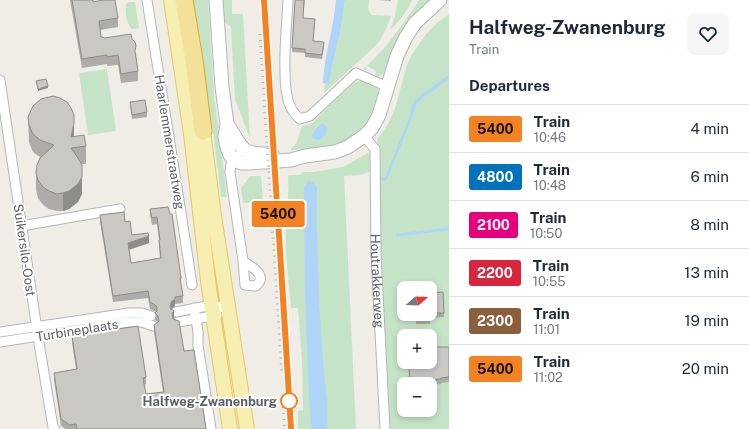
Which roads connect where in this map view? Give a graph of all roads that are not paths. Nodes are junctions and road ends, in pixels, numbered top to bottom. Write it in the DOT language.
graph roads {
  1 [pos="147,0"];
  2 [pos="171,0"];
  3 [pos="184,0"];
  4 [pos="216,0"];
  5 [pos="288,0"];
  6 [pos="440,0"];
  7 [pos="0,80"];
  8 [pos="388,87"];
  9 [pos="227,124"];
  10 [pos="203,131"];
  11 [pos="364,136"];
  12 [pos="243,150"];
  13 [pos="305,156"];
  14 [pos="237,161"];
  15 [pos="120,209"];
  16 [pos="21,226"];
  17 [pos="243,261"];
  18 [pos="192,285"];
  19 [pos="194,308"];
  20 [pos="229,309"];
  21 [pos="212,311"];
  22 [pos="176,312"];
  23 [pos="151,316"];
  24 [pos="196,319"];
  25 [pos="178,322"];
  26 [pos="36,326"];
  27 [pos="153,326"];
  28 [pos="0,332"];
  29 [pos="38,340"];
  30 [pos="0,342"];
  31 [pos="55,429"];
  32 [pos="211,429"];
  33 [pos="230,429"];
  34 [pos="247,429"];
  35 [pos="385,429"];
  1 -- 18 [label="street, Haarlemmerstraatweg"];
  2 -- 21 [label="main road"];
  3 -- 10 [label="highway"];
  4 -- 9 [label="street"];
  5 -- 8 [label="street"];
  6 -- 8 [label="street"];
  7 -- 16 [label="street, Suikersilo-Oost"];
  8 -- 11 [label="street"];
  9 -- 12 [label="street"];
  9 -- 14 [label="street"];
  10 -- 20 [label="main road"];
  11 -- 13 [label="street"];
  11 -- 35 [label="street, Houtrakkerweg"];
  12 -- 13 [label="street"];
  12 -- 14 [label="street"];
  13 -- 14 [label="street"];
  14 -- 17 [label="street"];
  15 -- 16 [label="street"];
  16 -- 26 [label="street, Suikersilo-Oost"];
  17 -- 17 [label="street"];
  19 -- 21 [label="street"];
  19 -- 22 [label="street"];
  19 -- 24 [label="street"];
  20 -- 21 [label="street"];
  20 -- 34 [label="main road"];
  21 -- 24 [label="street"];
  21 -- 33 [label="main road"];
  23 -- 26 [label="street, Turbineplaats"];
  24 -- 25 [label="street"];
  24 -- 32 [label="street"];
  26 -- 28 [label="street, Turbineplaats"];
  26 -- 29 [label="street, Suikersilo-Oost"];
  27 -- 29 [label="street, Turbineplaats"];
  29 -- 30 [label="street, Turbineplaats"];
  29 -- 31 [label="street, Suikersilo-Oost"];
}
